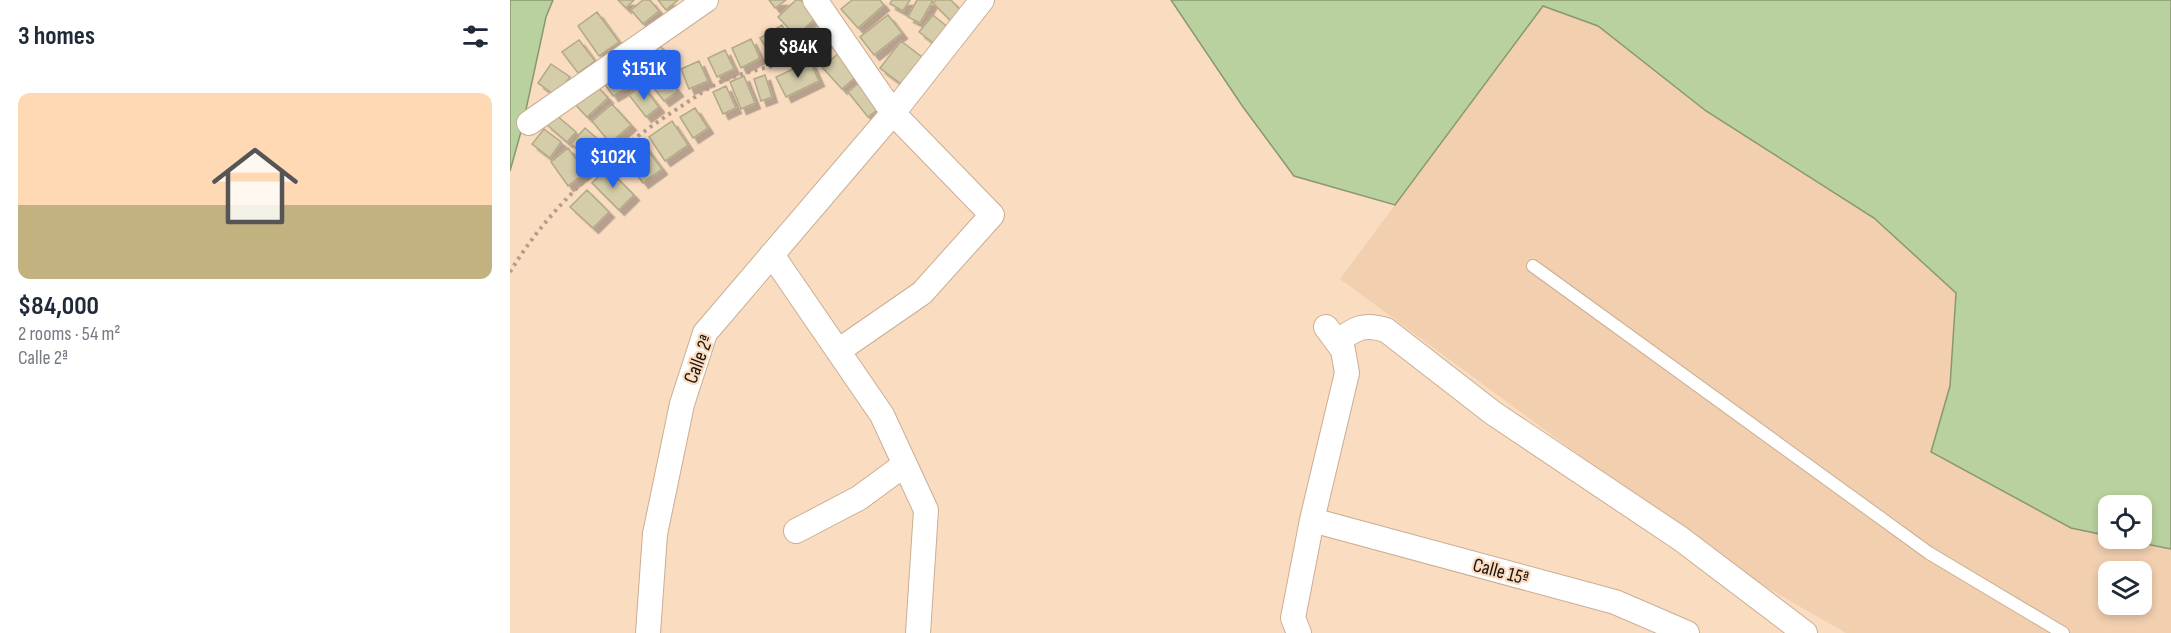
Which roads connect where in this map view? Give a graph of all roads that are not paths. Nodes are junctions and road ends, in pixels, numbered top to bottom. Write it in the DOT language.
graph roads {
  1 [pos="706,0"];
  2 [pos="815,0"];
  3 [pos="982,0"];
  4 [pos="893,113"];
  5 [pos="529,123"];
  6 [pos="771,255"];
  7 [pos="1533,266"];
  8 [pos="838,351"];
  9 [pos="904,465"];
  10 [pos="1312,520"];
  11 [pos="796,531"];
  12 [pos="648,633"];
  13 [pos="918,633"];
  14 [pos="1299,633"];
  15 [pos="1688,633"];
  16 [pos="1805,633"];
  17 [pos="2063,633"];
  1 -- 5 [label="street"];
  2 -- 4 [label="street"];
  3 -- 4 [label="street, Calle 2ª"];
  4 -- 6 [label="street, Calle 2ª"];
  4 -- 8 [label="street"];
  6 -- 8 [label="street"];
  6 -- 12 [label="street, Calle 2ª"];
  7 -- 17 [label="lane"];
  8 -- 9 [label="street"];
  9 -- 11 [label="street"];
  9 -- 13 [label="street"];
  10 -- 14 [label="street"];
  10 -- 15 [label="street, Calle 15ª"];
  10 -- 16 [label="street"];
}
